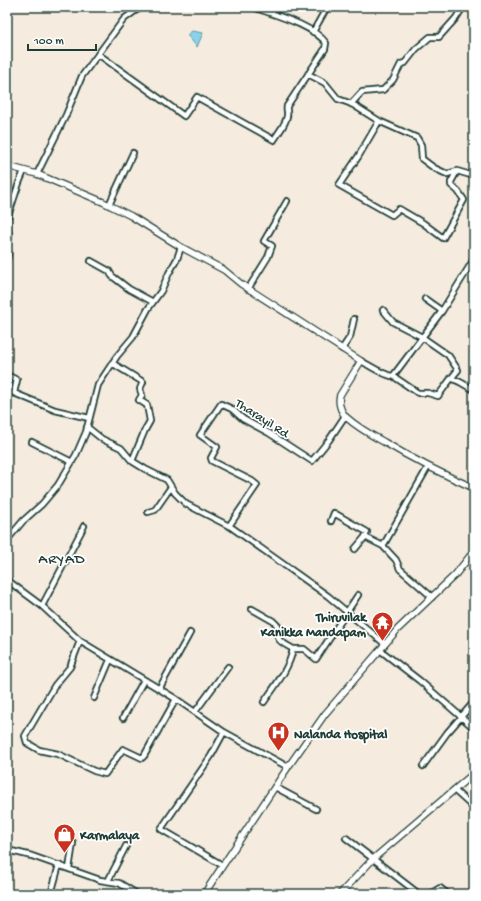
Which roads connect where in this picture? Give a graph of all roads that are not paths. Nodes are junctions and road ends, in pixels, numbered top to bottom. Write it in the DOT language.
graph roads {
  1 [pos="143,7"];
  2 [pos="253,7"];
  3 [pos="327,7"];
  4 [pos="463,7"];
  5 [pos="313,32"];
  6 [pos="98,54"];
  7 [pos="308,74"];
  8 [pos="350,104"];
  9 [pos="379,121"];
  10 [pos="133,153"];
  11 [pos="7,166"];
  12 [pos="24,171"];
  13 [pos="457,171"];
  14 [pos="36,174"];
  15 [pos="474,176"];
  16 [pos="287,201"];
  17 [pos="109,205"];
  18 [pos="7,245"];
  19 [pos="181,247"];
  20 [pos="7,250"];
  21 [pos="7,259"];
  22 [pos="474,259"];
  23 [pos="91,261"];
  24 [pos="248,289"];
  25 [pos="425,299"];
  26 [pos="153,302"];
  27 [pos="382,310"];
  28 [pos="442,311"];
  29 [pos="354,319"];
  30 [pos="422,337"];
  31 [pos="342,349"];
  32 [pos="361,361"];
  33 [pos="112,363"];
  34 [pos="7,375"];
  35 [pos="393,376"];
  36 [pos="451,378"];
  37 [pos="474,390"];
  38 [pos="345,416"];
  39 [pos="89,418"];
  40 [pos="87,427"];
  41 [pos="32,442"];
  42 [pos="132,461"];
  43 [pos="72,462"];
  44 [pos="428,467"];
  45 [pos="171,487"];
  46 [pos="474,488"];
  47 [pos="148,512"];
  48 [pos="331,521"];
  49 [pos="84,526"];
  50 [pos="229,526"];
  51 [pos="365,537"];
  52 [pos="7,540"];
  53 [pos="384,546"];
  54 [pos="355,550"];
  55 [pos="474,550"];
  56 [pos="7,580"];
  57 [pos="358,595"];
  58 [pos="432,597"];
  59 [pos="42,606"];
  60 [pos="252,609"];
  61 [pos="347,613"];
  62 [pos="190,633"];
  63 [pos="80,641"];
  64 [pos="385,644"];
  65 [pos="293,649"];
  66 [pos="380,650"];
  67 [pos="110,660"];
  68 [pos="228,667"];
  69 [pos="144,680"];
  70 [pos="158,689"];
  71 [pos="94,698"];
  72 [pos="176,699"];
  73 [pos="264,702"];
  74 [pos="474,702"];
  75 [pos="195,712"];
  76 [pos="461,717"];
  77 [pos="123,718"];
  78 [pos="474,728"];
  79 [pos="224,732"];
  80 [pos="423,766"];
  81 [pos="288,767"];
  82 [pos="474,773"];
  83 [pos="275,787"];
  84 [pos="454,790"];
  85 [pos="316,808"];
  86 [pos="474,808"];
  87 [pos="64,837"];
  88 [pos="346,838"];
  89 [pos="126,846"];
  90 [pos="7,850"];
  91 [pos="373,859"];
  92 [pos="59,865"];
  93 [pos="222,865"];
  94 [pos="69,869"];
  95 [pos="108,881"];
  96 [pos="51,894"];
  97 [pos="137,894"];
  98 [pos="204,894"];
  99 [pos="340,894"];
  100 [pos="419,894"];
  101 [pos="430,894"];
  102 [pos="448,894"];
  1 -- 6 [label="street"];
  2 -- 5 [label="street"];
  3 -- 5 [label="street"];
  4 -- 8 [label="street"];
  5 -- 7 [label="street"];
  6 -- 7 [label="street"];
  6 -- 14 [label="street"];
  7 -- 8 [label="street"];
  8 -- 9 [label="street"];
  9 -- 13 [label="street"];
  9 -- 13 [label="street"];
  10 -- 17 [label="street"];
  11 -- 12 [label="main road"];
  12 -- 14 [label="main road"];
  12 -- 18 [label="street"];
  13 -- 15 [label="street"];
  14 -- 17 [label="main road"];
  16 -- 24 [label="street"];
  17 -- 19 [label="main road"];
  19 -- 24 [label="main road"];
  19 -- 26 [label="street"];
  20 -- 21 [label="street"];
  22 -- 28 [label="street"];
  23 -- 26 [label="street"];
  24 -- 31 [label="main road"];
  25 -- 28 [label="street"];
  26 -- 33 [label="street"];
  27 -- 30 [label="street"];
  28 -- 30 [label="street"];
  29 -- 31 [label="street"];
  30 -- 35 [label="street"];
  30 -- 36 [label="street"];
  31 -- 32 [label="main road"];
  32 -- 35 [label="street"];
  32 -- 38 [label="main road"];
  33 -- 39 [label="street"];
  33 -- 42 [label="street"];
  34 -- 39 [label="street"];
  35 -- 36 [label="street"];
  36 -- 37 [label="street"];
  38 -- 44 [label="main road"];
  38 -- 50 [label="street, Tharayil Rd"];
  39 -- 40 [label="street"];
  40 -- 42 [label="street"];
  40 -- 43 [label="street"];
  41 -- 43 [label="street"];
  42 -- 45 [label="street"];
  43 -- 52 [label="street"];
  44 -- 46 [label="main road"];
  44 -- 53 [label="street"];
  45 -- 47 [label="street"];
  45 -- 50 [label="street"];
  48 -- 51 [label="street"];
  49 -- 59 [label="street"];
  50 -- 61 [label="street"];
  51 -- 53 [label="street"];
  51 -- 54 [label="street"];
  53 -- 58 [label="street"];
  55 -- 58 [label="main road"];
  56 -- 59 [label="street"];
  57 -- 61 [label="street"];
  58 -- 64 [label="main road"];
  59 -- 63 [label="street"];
  60 -- 65 [label="street"];
  61 -- 64 [label="street"];
  61 -- 65 [label="street"];
  62 -- 70 [label="street"];
  63 -- 67 [label="street"];
  63 -- 72 [label="street"];
  64 -- 66 [label="main road"];
  65 -- 73 [label="street"];
  66 -- 76 [label="street"];
  66 -- 81 [label="main road"];
  67 -- 69 [label="street"];
  67 -- 71 [label="street"];
  68 -- 75 [label="street"];
  69 -- 70 [label="street"];
  69 -- 77 [label="street"];
  70 -- 72 [label="street"];
  72 -- 75 [label="street"];
  74 -- 76 [label="street"];
  75 -- 79 [label="street"];
  76 -- 78 [label="street"];
  76 -- 80 [label="street"];
  79 -- 81 [label="street"];
  79 -- 93 [label="street"];
  81 -- 83 [label="main road"];
  82 -- 84 [label="main road"];
  83 -- 85 [label="street"];
  83 -- 93 [label="main road"];
  84 -- 86 [label="street"];
  84 -- 91 [label="main road"];
  87 -- 94 [label="street"];
  88 -- 91 [label="street"];
  89 -- 95 [label="street"];
  90 -- 92 [label="street"];
  91 -- 99 [label="main road"];
  91 -- 100 [label="street"];
  92 -- 94 [label="street"];
  92 -- 96 [label="street"];
  93 -- 98 [label="main road"];
  94 -- 95 [label="street"];
  95 -- 97 [label="street"];
  101 -- 102 [label="street"];
}
